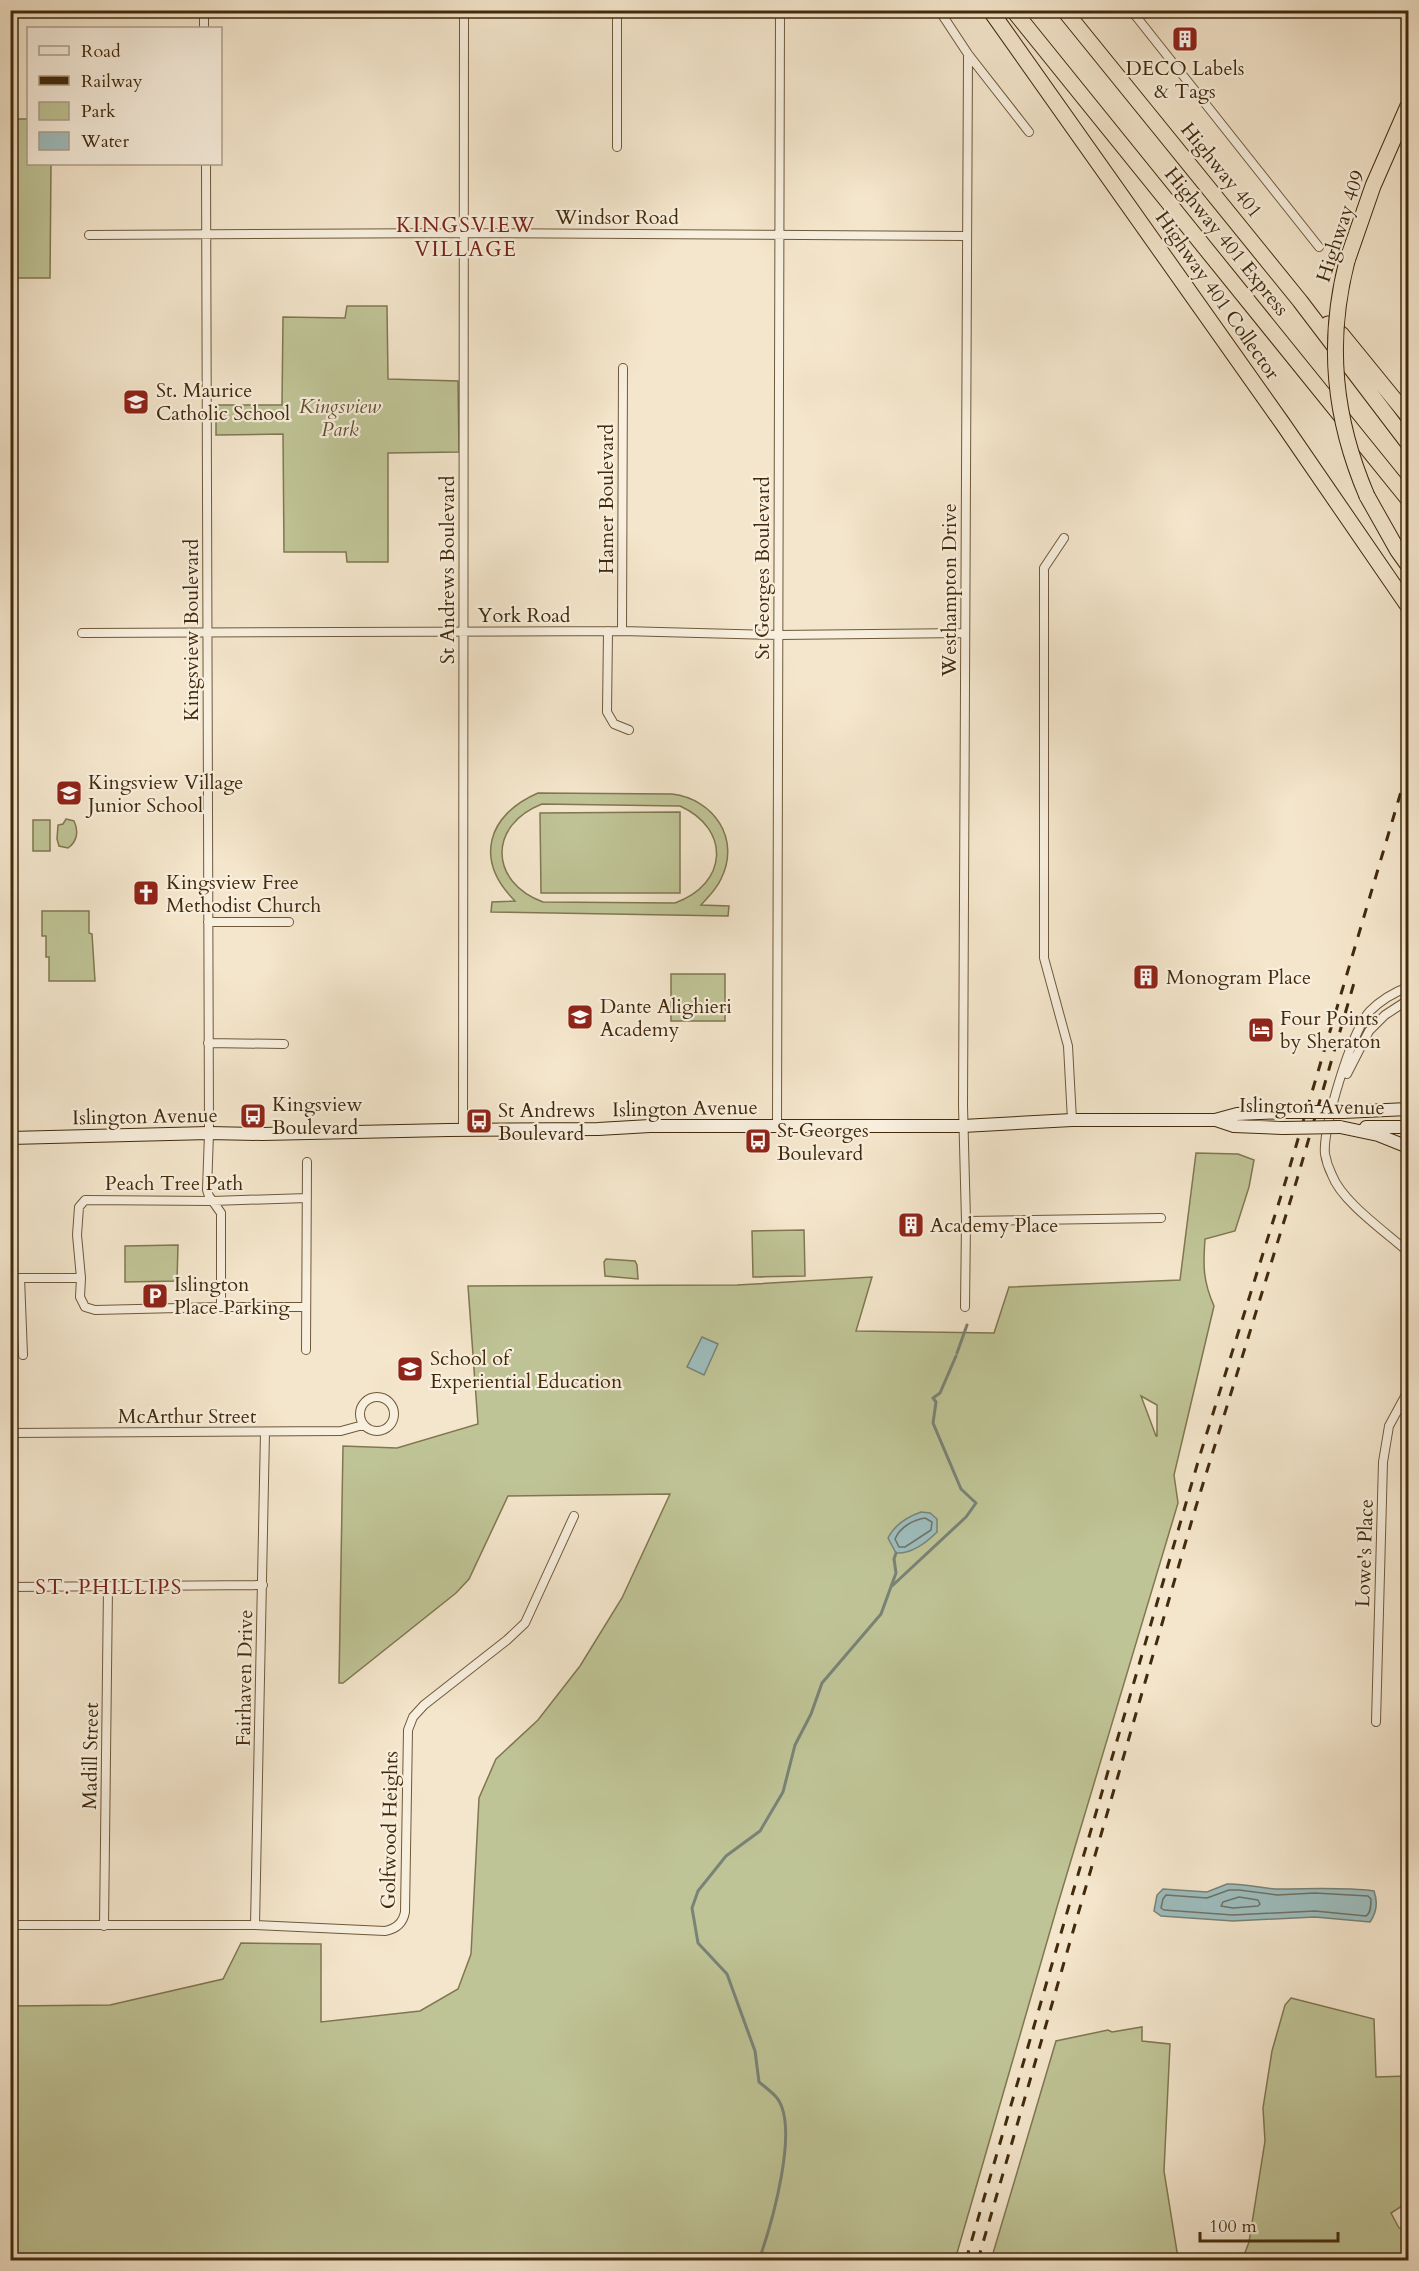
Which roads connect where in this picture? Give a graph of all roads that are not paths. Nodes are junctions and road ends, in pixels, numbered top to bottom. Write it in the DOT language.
graph roads {
  1 [pos="204,10"];
  2 [pos="464,10"];
  3 [pos="617,10"];
  4 [pos="780,10"];
  5 [pos="939,10"];
  6 [pos="990,10"];
  7 [pos="1012,10"];
  8 [pos="1064,10"];
  9 [pos="1131,10"];
  10 [pos="204,27"];
  11 [pos="968,54"];
  12 [pos="1408,106"];
  13 [pos="1029,132"];
  14 [pos="617,147"];
  15 [pos="206,165"];
  16 [pos="465,233"];
  17 [pos="778,234"];
  18 [pos="89,235"];
  19 [pos="207,235"];
  20 [pos="966,236"];
  21 [pos="1319,248"];
  22 [pos="1300,301"];
  23 [pos="623,368"];
  24 [pos="1408,416"];
  25 [pos="1408,443"];
  26 [pos="1408,499"];
  27 [pos="1064,538"];
  28 [pos="1408,565"];
  29 [pos="1408,606"];
  30 [pos="464,631"];
  31 [pos="608,631"];
  32 [pos="622,631"];
  33 [pos="82,633"];
  34 [pos="207,633"];
  35 [pos="965,633"];
  36 [pos="778,634"];
  37 [pos="630,729"];
  38 [pos="208,922"];
  39 [pos="288,922"];
  40 [pos="1408,987"];
  41 [pos="1408,999"];
  42 [pos="208,1043"];
  43 [pos="284,1044"];
  44 [pos="1333,1101"];
  45 [pos="1408,1109"];
  46 [pos="1072,1120"];
  47 [pos="1215,1120"];
  48 [pos="777,1126"];
  49 [pos="963,1126"];
  50 [pos="1340,1127"];
  51 [pos="1408,1127"];
  52 [pos="464,1130"];
  53 [pos="209,1133"];
  54 [pos="10,1138"];
  55 [pos="1408,1147"];
  56 [pos="308,1162"];
  57 [pos="307,1198"];
  58 [pos="212,1201"];
  59 [pos="1161,1218"];
  60 [pos="966,1221"];
  61 [pos="1408,1252"];
  62 [pos="10,1278"];
  63 [pos="20,1278"];
  64 [pos="81,1278"];
  65 [pos="965,1306"];
  66 [pos="221,1307"];
  67 [pos="306,1307"];
  68 [pos="306,1350"];
  69 [pos="23,1355"];
  70 [pos="1408,1391"];
  71 [pos="363,1425"];
  72 [pos="265,1432"];
  73 [pos="10,1433"];
  74 [pos="574,1516"];
  75 [pos="263,1585"];
  76 [pos="10,1587"];
  77 [pos="108,1587"];
  78 [pos="1376,1722"];
  79 [pos="10,1925"];
  80 [pos="255,1925"];
  81 [pos="104,1926"];
  1 -- 10 [label="street"];
  2 -- 16 [label="street, St Andrews Boulevard"];
  3 -- 14 [label="street"];
  4 -- 17 [label="street, St Georges Boulevard"];
  5 -- 11 [label="street"];
  6 -- 29 [label="highway, Highway 401 Collector"];
  7 -- 26 [label="highway, Highway 401 Express"];
  8 -- 22 [label="highway, Highway 401"];
  9 -- 21 [label="street"];
  11 -- 13 [label="street"];
  11 -- 20 [label="street, Westhampton Drive"];
  12 -- 28 [label="highway, Highway 409, bridge"];
  15 -- 19 [label="street, Kingsview Boulevard"];
  16 -- 17 [label="street, Windsor Road"];
  16 -- 19 [label="street, Windsor Road"];
  16 -- 30 [label="street, St Andrews Boulevard"];
  17 -- 20 [label="street, Windsor Road"];
  17 -- 36 [label="street, St Georges Boulevard"];
  18 -- 19 [label="street, Windsor Road"];
  19 -- 34 [label="street, Kingsview Boulevard"];
  20 -- 35 [label="street, Westhampton Drive"];
  22 -- 24 [label="highway"];
  22 -- 25 [label="highway, Highway 401 Express"];
  23 -- 32 [label="street, Hamer Boulevard"];
  27 -- 46 [label="street"];
  30 -- 31 [label="street, York Road"];
  30 -- 34 [label="street, York Road"];
  30 -- 52 [label="street, St Andrews Boulevard"];
  31 -- 32 [label="street, York Road"];
  31 -- 37 [label="street"];
  32 -- 36 [label="street, York Road"];
  33 -- 34 [label="street, York Road"];
  34 -- 38 [label="street, Kingsview Boulevard"];
  35 -- 36 [label="street, York Road"];
  35 -- 49 [label="street, Westhampton Drive"];
  36 -- 48 [label="street, St Georges Boulevard"];
  38 -- 39 [label="street"];
  38 -- 42 [label="street, Kingsview Boulevard"];
  40 -- 44 [label="street"];
  41 -- 44 [label="street"];
  42 -- 43 [label="street"];
  42 -- 53 [label="street, Kingsview Boulevard"];
  44 -- 61 [label="street"];
  45 -- 47 [label="main road, Islington Avenue, bridge"];
  46 -- 47 [label="main road, Islington Avenue"];
  46 -- 49 [label="main road, Islington Avenue"];
  47 -- 50 [label="main road, Islington Avenue, bridge"];
  48 -- 49 [label="main road, Islington Avenue"];
  48 -- 52 [label="main road, Islington Avenue"];
  49 -- 60 [label="street, Westhampton Drive"];
  50 -- 51 [label="main road, Islington Avenue"];
  50 -- 55 [label="main road"];
  52 -- 53 [label="main road, Islington Avenue"];
  53 -- 54 [label="main road, Islington Avenue"];
  53 -- 58 [label="street, Kingsview Boulevard"];
  56 -- 57 [label="street"];
  57 -- 58 [label="street, Peach Tree Path"];
  57 -- 67 [label="street"];
  58 -- 64 [label="street, Peach Tree Path"];
  58 -- 66 [label="street, Kingsview Boulevard"];
  59 -- 60 [label="street"];
  60 -- 65 [label="street, Westhampton Drive"];
  62 -- 63 [label="street"];
  63 -- 64 [label="street"];
  63 -- 69 [label="street"];
  64 -- 66 [label="street"];
  66 -- 67 [label="street"];
  67 -- 68 [label="street"];
  70 -- 78 [label="street, Lowe's Place"];
  71 -- 71 [label="street, McArthur Street"];
  71 -- 72 [label="street, McArthur Street"];
  72 -- 73 [label="street, McArthur Street"];
  72 -- 75 [label="street, Fairhaven Drive"];
  74 -- 80 [label="street, Golfwood Heights"];
  75 -- 77 [label="street"];
  75 -- 80 [label="street, Fairhaven Drive"];
  76 -- 77 [label="street"];
  77 -- 81 [label="street, Madill Street"];
  79 -- 81 [label="street, Golfwood Heights"];
  80 -- 81 [label="street, Golfwood Heights"];
}
